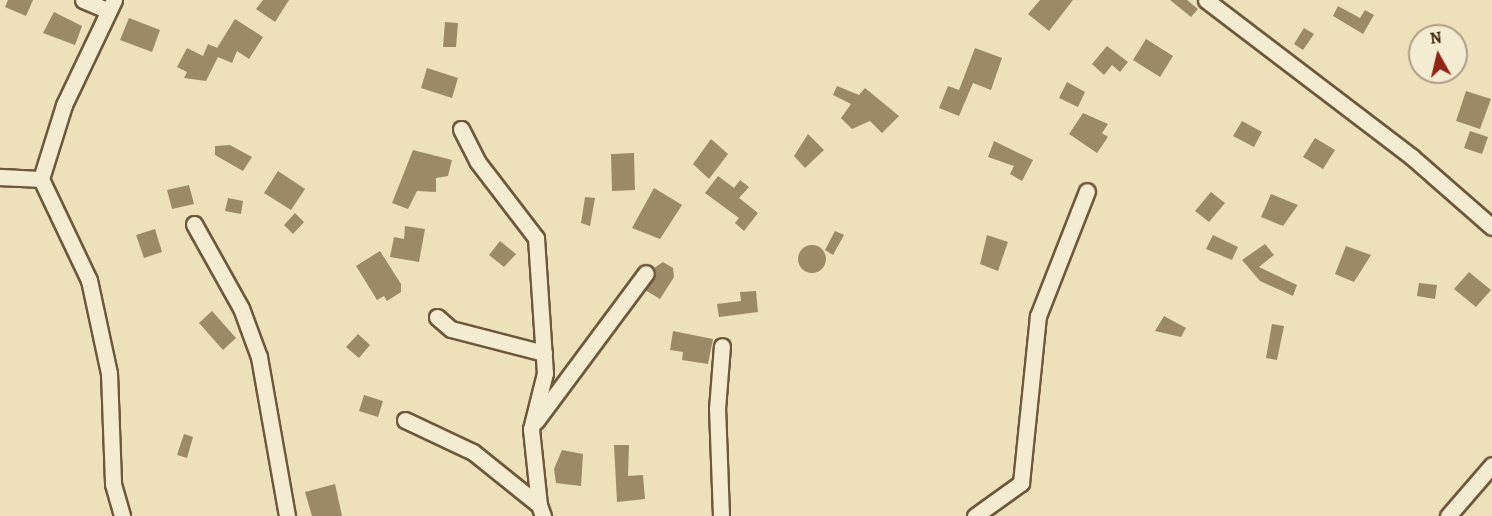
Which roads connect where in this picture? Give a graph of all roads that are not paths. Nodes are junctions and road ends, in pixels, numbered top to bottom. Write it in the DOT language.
graph roads {
  1 [pos="83,0"];
  2 [pos="1206,0"];
  3 [pos="111,5"];
  4 [pos="461,129"];
  5 [pos="0,177"];
  6 [pos="41,178"];
  7 [pos="1087,191"];
  8 [pos="194,224"];
  9 [pos="1492,227"];
  10 [pos="646,273"];
  11 [pos="436,317"];
  12 [pos="722,346"];
  13 [pos="544,353"];
  14 [pos="405,420"];
  15 [pos="531,429"];
  16 [pos="1492,465"];
  17 [pos="541,510"];
  18 [pos="122,516"];
  19 [pos="287,516"];
  20 [pos="721,516"];
  21 [pos="975,516"];
  22 [pos="1448,516"];
  1 -- 3 [label="street"];
  2 -- 9 [label="street"];
  3 -- 6 [label="street"];
  4 -- 13 [label="street"];
  5 -- 6 [label="street"];
  6 -- 18 [label="street"];
  7 -- 21 [label="street"];
  8 -- 19 [label="street"];
  10 -- 15 [label="street"];
  11 -- 13 [label="street"];
  12 -- 20 [label="street"];
  13 -- 15 [label="street"];
  14 -- 17 [label="street"];
  15 -- 17 [label="street"];
  16 -- 22 [label="street"];
}
